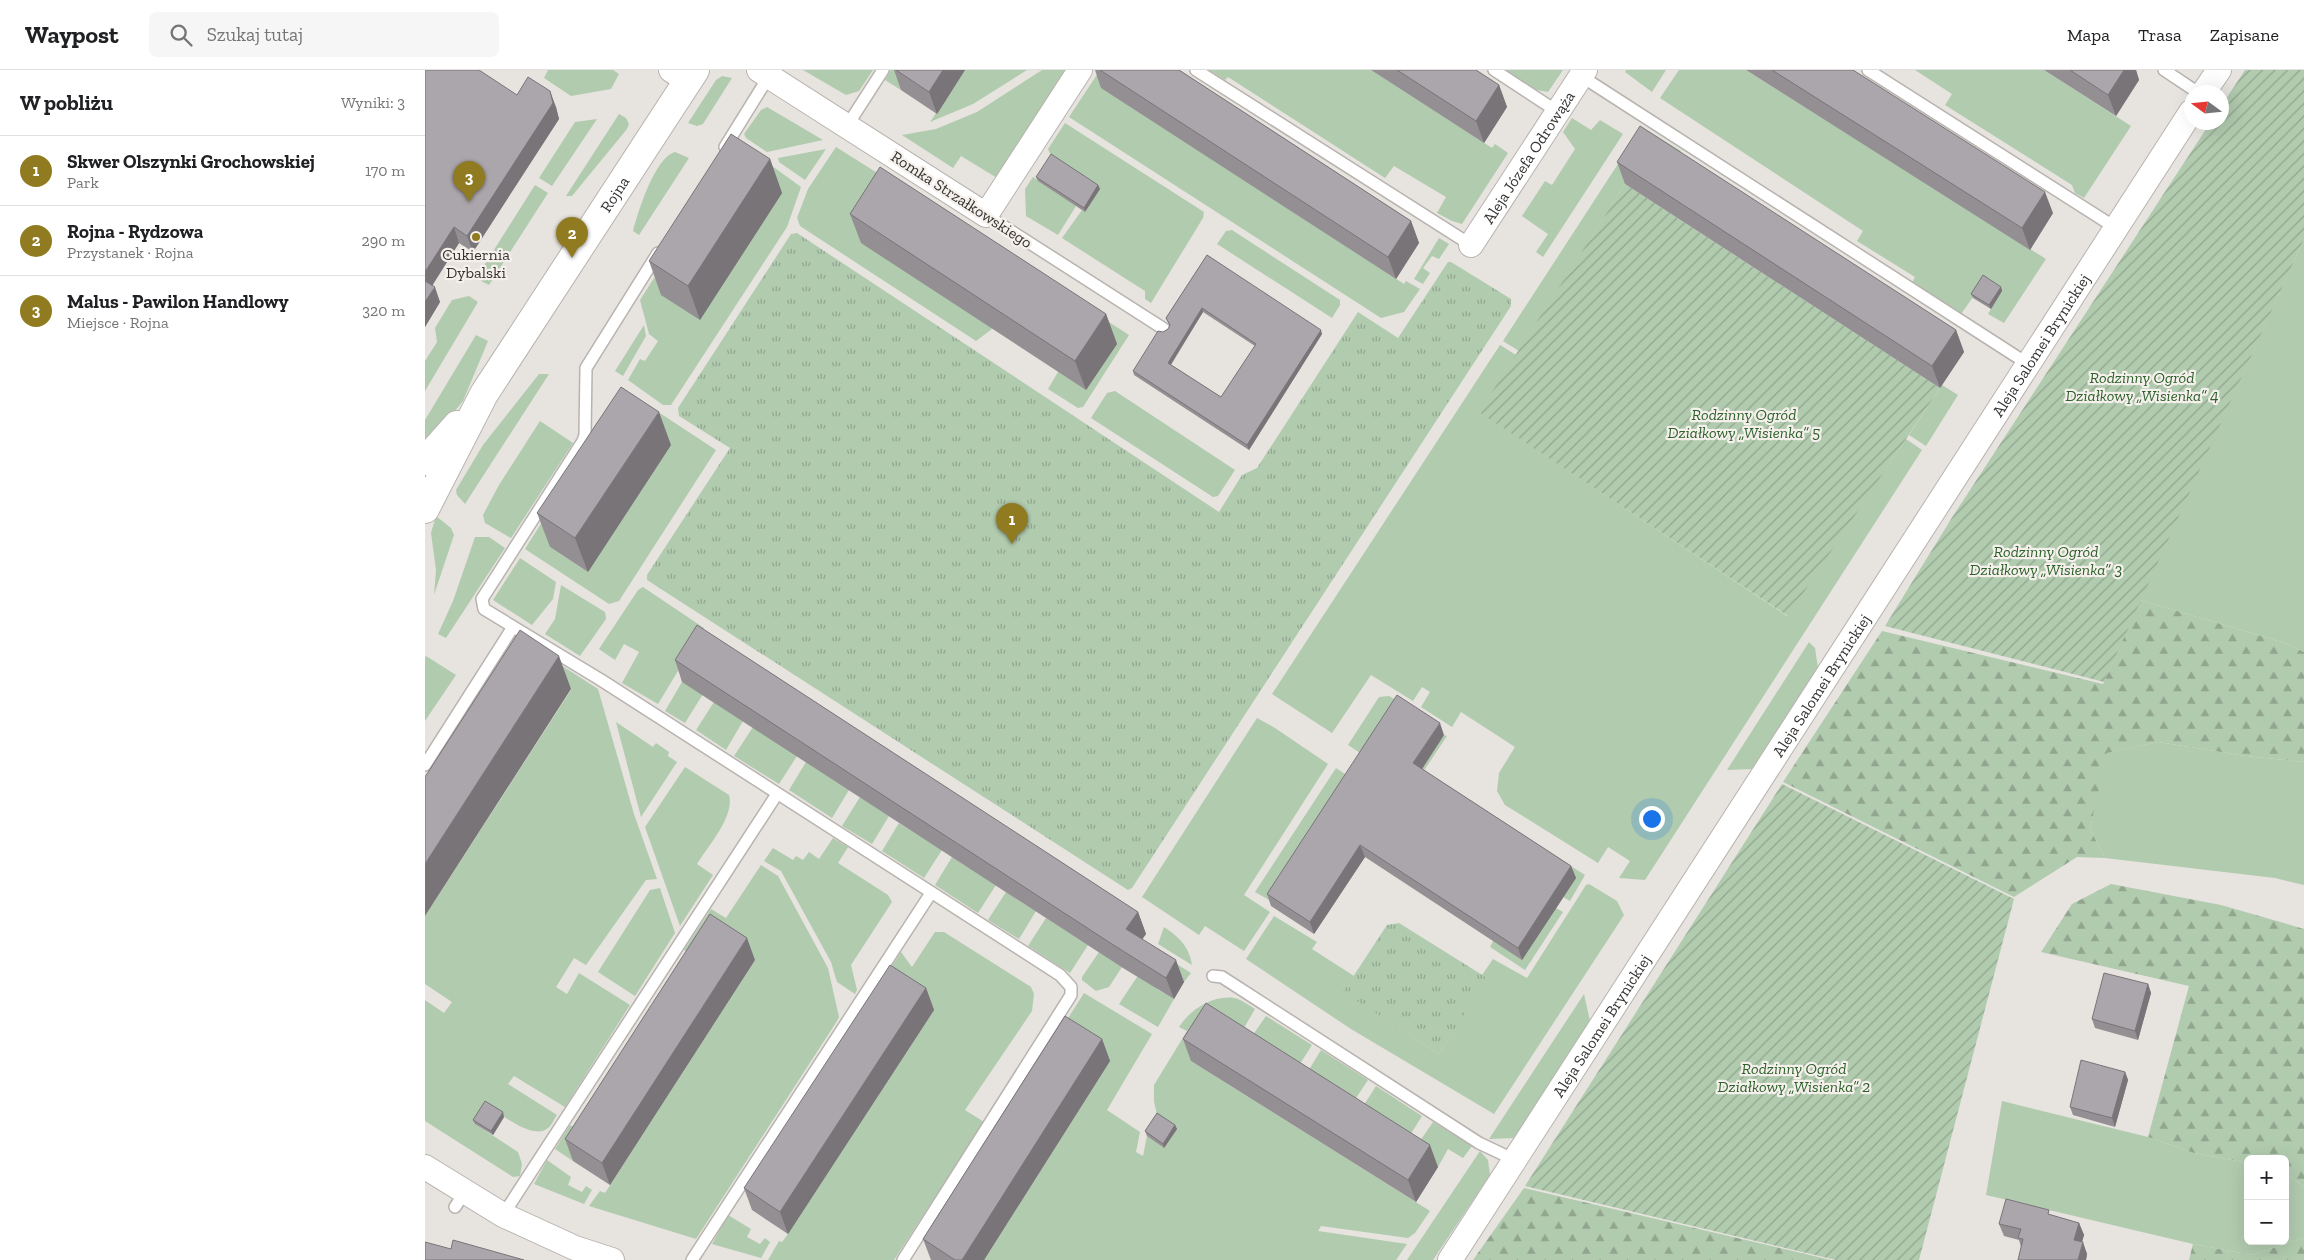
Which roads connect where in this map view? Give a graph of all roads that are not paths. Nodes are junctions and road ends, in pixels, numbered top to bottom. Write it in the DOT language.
graph roads {
  1 [pos="883,70"];
  2 [pos="1081,70"];
  3 [pos="1196,70"];
  4 [pos="1494,70"];
  5 [pos="1868,70"];
  6 [pos="2164,70"];
  7 [pos="2219,70"];
  8 [pos="764,73"];
  9 [pos="1583,73"];
  10 [pos="685,74"];
  11 [pos="2186,85"];
  12 [pos="2209,85"];
  13 [pos="1558,112"];
  14 [pos="2184,123"];
  15 [pos="847,126"];
  16 [pos="719,157"];
  17 [pos="986,215"];
  18 [pos="2116,228"];
  19 [pos="665,241"];
  20 [pos="1471,245"];
  21 [pos="1164,329"];
  22 [pos="2028,364"];
  23 [pos="484,394"];
  24 [pos="425,461"];
  25 [pos="425,509"];
  26 [pos="513,627"];
  27 [pos="425,765"];
  28 [pos="777,794"];
  29 [pos="931,893"];
  30 [pos="1213,976"];
  31 [pos="1515,1160"];
  32 [pos="425,1167"];
  33 [pos="503,1215"];
  34 [pos="611,1260"];
  35 [pos="692,1260"];
  36 [pos="903,1260"];
  37 [pos="1451,1260"];
  1 -- 15 [label="lane"];
  2 -- 17 [label="street"];
  3 -- 20 [label="lane"];
  4 -- 13 [label="lane"];
  5 -- 18 [label="lane"];
  6 -- 11 [label="lane"];
  7 -- 12 [label="street"];
  8 -- 15 [label="street, Romka Strzałkowskiego"];
  8 -- 16 [label="lane"];
  9 -- 13 [label="street, Aleja Józefa Odrowąża"];
  9 -- 22 [label="lane"];
  10 -- 23 [label="street, Rojna"];
  13 -- 20 [label="street, Aleja Józefa Odrowąża"];
  14 -- 18 [label="street, Aleja Salomei Brynickiej"];
  15 -- 17 [label="street, Romka Strzałkowskiego"];
  17 -- 21 [label="lane, Romka Strzałkowskiego"];
  18 -- 22 [label="street, Aleja Salomei Brynickiej"];
  19 -- 26 [label="lane"];
  22 -- 31 [label="street, Aleja Salomei Brynickiej"];
  23 -- 24 [label="street, Rojna"];
  23 -- 25 [label="street, Rojna"];
  26 -- 27 [label="lane"];
  26 -- 28 [label="lane"];
  28 -- 29 [label="lane"];
  28 -- 33 [label="lane"];
  29 -- 35 [label="lane"];
  29 -- 36 [label="lane"];
  30 -- 31 [label="lane"];
  31 -- 37 [label="street, Aleja Salomei Brynickiej"];
  32 -- 33 [label="street"];
  33 -- 34 [label="street"];
}
